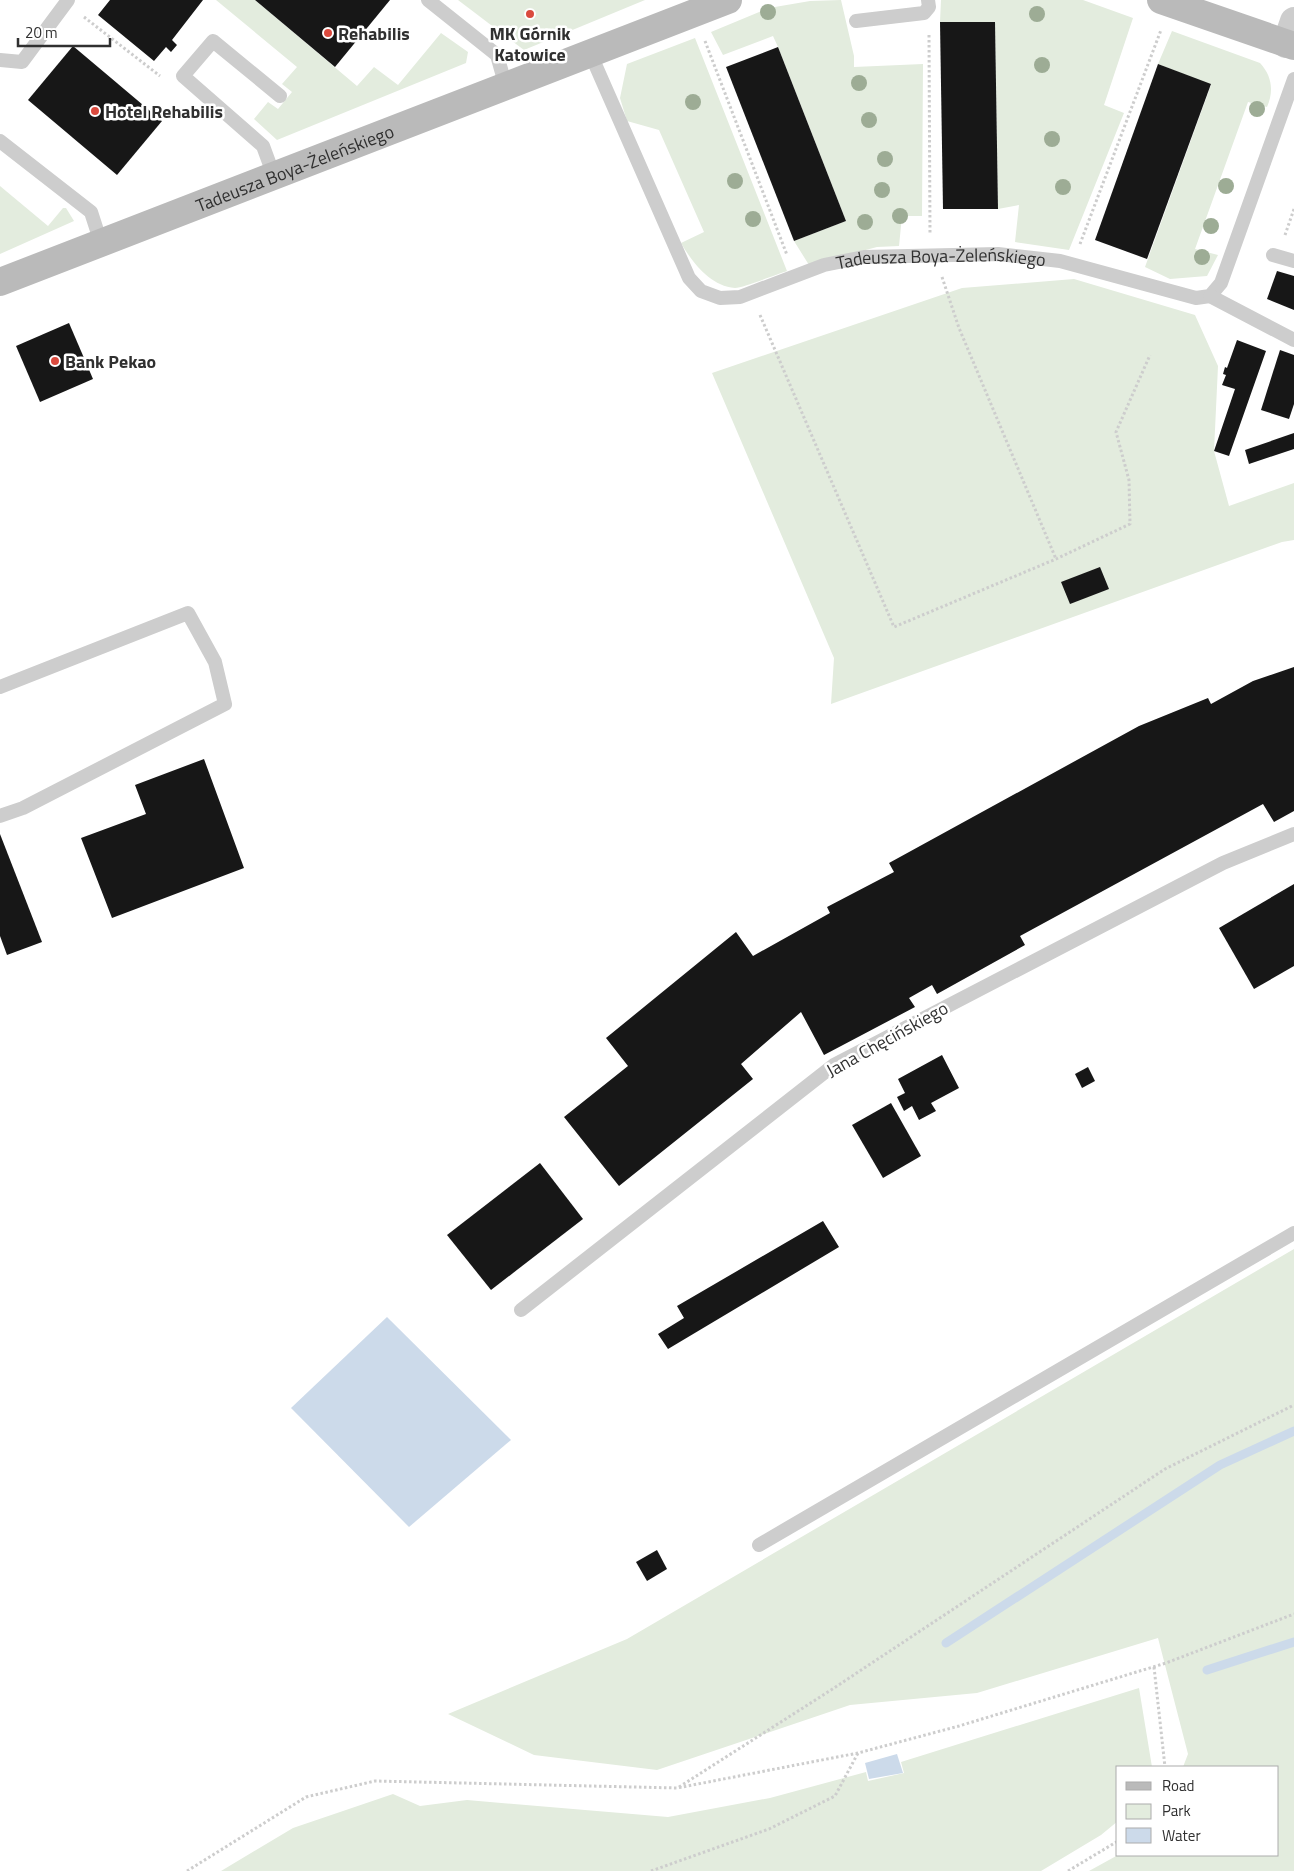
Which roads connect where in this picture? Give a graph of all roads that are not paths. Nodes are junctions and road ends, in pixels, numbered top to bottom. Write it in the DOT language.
graph roads {
  1 [pos="428,0"];
  2 [pos="728,0"];
  3 [pos="67,1"];
  4 [pos="929,4"];
  5 [pos="1162,11"];
  6 [pos="856,21"];
  7 [pos="1291,37"];
  8 [pos="591,55"];
  9 [pos="0,60"];
  10 [pos="1294,80"];
  11 [pos="506,87"];
  12 [pos="280,96"];
  13 [pos="0,141"];
  14 [pos="274,176"];
  15 [pos="101,243"];
  16 [pos="1273,255"];
  17 [pos="1294,261"];
  18 [pos="0,282"];
  19 [pos="1210,296"];
  20 [pos="1294,340"];
  21 [pos="0,687"];
  22 [pos="0,816"];
  23 [pos="1294,834"];
  24 [pos="1294,1233"];
  25 [pos="521,1310"];
  26 [pos="759,1544"];
  1 -- 11 [label="lane"];
  2 -- 8 [label="street, Tadeusza Boya-Żeleńskiego"];
  3 -- 9 [label="lane"];
  4 -- 6 [label="lane"];
  5 -- 7 [label="street"];
  8 -- 11 [label="street, Tadeusza Boya-Żeleńskiego"];
  8 -- 19 [label="lane, Tadeusza Boya-Żeleńskiego"];
  10 -- 19 [label="lane"];
  11 -- 14 [label="street, Tadeusza Boya-Żeleńskiego"];
  12 -- 14 [label="lane"];
  13 -- 15 [label="lane"];
  14 -- 15 [label="street, Tadeusza Boya-Żeleńskiego"];
  15 -- 18 [label="street, Tadeusza Boya-Żeleńskiego"];
  16 -- 17 [label="lane"];
  19 -- 20 [label="lane"];
  21 -- 22 [label="lane"];
  23 -- 25 [label="lane, Jana Chęcińskiego"];
  24 -- 26 [label="lane"];
}
